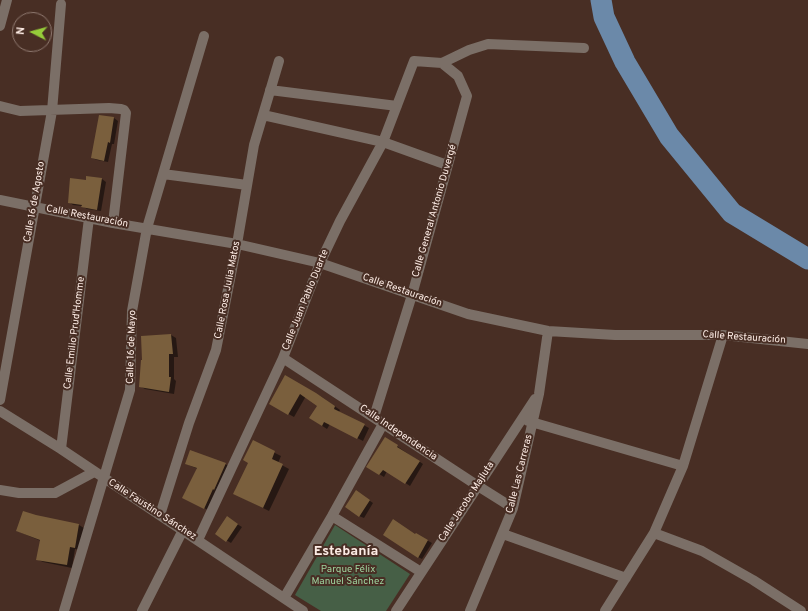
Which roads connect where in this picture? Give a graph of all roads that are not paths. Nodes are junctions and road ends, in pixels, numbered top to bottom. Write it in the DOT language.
graph roads {
  1 [pos="7,0"];
  2 [pos="61,4"];
  3 [pos="0,26"];
  4 [pos="204,36"];
  5 [pos="584,48"];
  6 [pos="279,60"];
  7 [pos="442,63"];
  8 [pos="270,90"];
  9 [pos="0,106"];
  10 [pos="397,106"];
  11 [pos="52,111"];
  12 [pos="263,115"];
  13 [pos="383,142"];
  14 [pos="447,165"];
  15 [pos="163,174"];
  16 [pos="247,185"];
  17 [pos="0,200"];
  18 [pos="34,207"];
  19 [pos="89,218"];
  20 [pos="113,223"];
  21 [pos="147,228"];
  22 [pos="237,244"];
  23 [pos="320,263"];
  24 [pos="412,295"];
  25 [pos="548,331"];
  26 [pos="722,335"];
  27 [pos="808,344"];
  28 [pos="283,358"];
  29 [pos="539,394"];
  30 [pos="0,400"];
  31 [pos="0,411"];
  32 [pos="374,417"];
  33 [pos="522,419"];
  34 [pos="533,422"];
  35 [pos="383,424"];
  36 [pos="61,449"];
  37 [pos="683,466"];
  38 [pos="94,472"];
  39 [pos="104,478"];
  40 [pos="478,486"];
  41 [pos="0,490"];
  42 [pos="513,508"];
  43 [pos="160,515"];
  44 [pos="332,516"];
  45 [pos="183,530"];
  46 [pos="654,533"];
  47 [pos="503,534"];
  48 [pos="198,540"];
  49 [pos="421,572"];
  50 [pos="626,578"];
  51 [pos="284,598"];
  52 [pos="797,610"];
  53 [pos="64,611"];
  54 [pos="142,611"];
  55 [pos="303,611"];
  56 [pos="396,611"];
  57 [pos="470,611"];
  58 [pos="605,611"];
  1 -- 3 [label="street"];
  2 -- 11 [label="street, Calle 16 de Agosto"];
  4 -- 15 [label="street, Calle 16 de Mayo"];
  5 -- 7 [label="street"];
  6 -- 8 [label="street, Calle Rosa Julia Matos"];
  7 -- 10 [label="street, Calle Juan Pablo Duarte"];
  7 -- 14 [label="street, Calle General Antonio Duvergé"];
  8 -- 10 [label="street"];
  8 -- 12 [label="street, Calle Rosa Julia Matos"];
  9 -- 11 [label="street"];
  10 -- 13 [label="street, Calle Juan Pablo Duarte"];
  11 -- 18 [label="street, Calle 16 de Agosto"];
  11 -- 20 [label="street"];
  12 -- 13 [label="street"];
  12 -- 16 [label="street, Calle Rosa Julia Matos"];
  13 -- 14 [label="street"];
  13 -- 23 [label="street, Calle Juan Pablo Duarte"];
  14 -- 24 [label="street, Calle General Antonio Duvergé"];
  15 -- 16 [label="street"];
  15 -- 21 [label="street, Calle 16 de Mayo"];
  16 -- 22 [label="street, Calle Rosa Julia Matos"];
  17 -- 18 [label="street, Calle Restauración"];
  18 -- 19 [label="street, Calle Restauración"];
  18 -- 30 [label="street, Calle 16 de Agosto"];
  19 -- 20 [label="street, Calle Restauración"];
  19 -- 36 [label="street, Calle Emilio Prud'Homme"];
  20 -- 21 [label="street, Calle Restauración"];
  21 -- 22 [label="street, Calle Restauración"];
  21 -- 39 [label="street, Calle 16 de Mayo"];
  22 -- 23 [label="street, Calle Restauración"];
  22 -- 43 [label="street, Calle Rosa Julia Matos"];
  23 -- 24 [label="street, Calle Restauración"];
  23 -- 28 [label="street, Calle Juan Pablo Duarte"];
  24 -- 25 [label="street, Calle Restauración"];
  24 -- 32 [label="street, Calle General Antonio Duvergé"];
  25 -- 26 [label="street, Calle Restauración"];
  25 -- 29 [label="street, Calle Las Carreras"];
  26 -- 27 [label="street, Calle Restauración"];
  26 -- 37 [label="street"];
  28 -- 32 [label="street, Calle Independencia"];
  28 -- 48 [label="street, Calle Juan Pablo Duarte"];
  29 -- 33 [label="street, Calle Jacobo Majluta"];
  29 -- 34 [label="street, Calle Las Carreras"];
  31 -- 36 [label="street, Calle Faustino Sánchez"];
  32 -- 35 [label="street, Calle Independencia"];
  33 -- 34 [label="street"];
  33 -- 40 [label="street, Calle Jacobo Majluta"];
  34 -- 37 [label="street"];
  34 -- 42 [label="street, Calle Las Carreras"];
  35 -- 40 [label="street, Calle Independencia"];
  35 -- 44 [label="street"];
  36 -- 38 [label="street, Calle Faustino Sánchez"];
  37 -- 46 [label="street"];
  38 -- 39 [label="street, Calle Faustino Sánchez"];
  38 -- 41 [label="street"];
  39 -- 43 [label="street, Calle Faustino Sánchez"];
  39 -- 53 [label="street, Calle 16 de Mayo"];
  40 -- 42 [label="street, Calle Independencia"];
  40 -- 49 [label="street, Calle Jacobo Majluta"];
  42 -- 47 [label="street, Calle Las Carreras"];
  43 -- 45 [label="street, Calle Faustino Sánchez"];
  44 -- 49 [label="street"];
  44 -- 51 [label="street"];
  45 -- 48 [label="street, Calle Faustino Sánchez"];
  45 -- 54 [label="street"];
  46 -- 50 [label="street"];
  46 -- 52 [label="street"];
  47 -- 50 [label="street"];
  47 -- 57 [label="street, Calle Las Carreras"];
  48 -- 51 [label="street, Calle Faustino Sánchez"];
  49 -- 56 [label="street, Calle Jacobo Majluta"];
  50 -- 58 [label="street"];
  51 -- 55 [label="street, Calle Faustino Sánchez"];
}
